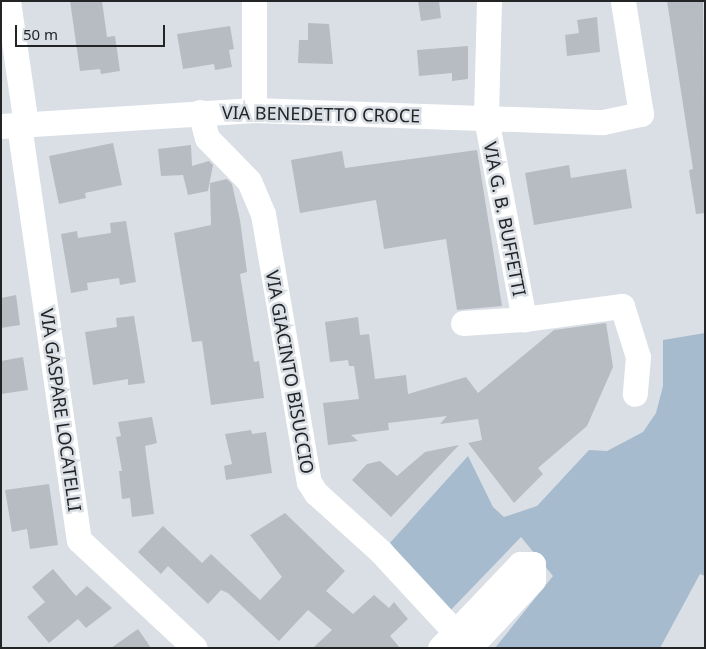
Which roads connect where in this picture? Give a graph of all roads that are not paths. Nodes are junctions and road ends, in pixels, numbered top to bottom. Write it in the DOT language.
graph roads {
  1 [pos="8,1"];
  2 [pos="254,1"];
  3 [pos="489,1"];
  4 [pos="623,1"];
  5 [pos="254,110"];
  6 [pos="200,112"];
  7 [pos="486,118"];
  8 [pos="15,125"];
  9 [pos="524,319"];
  10 [pos="463,323"];
  11 [pos="635,394"];
  12 [pos="458,644"];
  13 [pos="192,647"];
  1 -- 8 [label="street, VIA GASPARE LOCATELLI"];
  2 -- 5 [label="street"];
  3 -- 7 [label="street, VIA G. B. BUFFETTI"];
  4 -- 7 [label="street, VIA BENEDETTO CROCE"];
  5 -- 6 [label="street, VIA BENEDETTO CROCE"];
  5 -- 7 [label="street, VIA BENEDETTO CROCE"];
  6 -- 8 [label="street, VIA BENEDETTO CROCE"];
  6 -- 12 [label="street, VIA GIACINTO BISUCCIO"];
  7 -- 9 [label="street, VIA G. B. BUFFETTI"];
  8 -- 13 [label="street, VIA GASPARE LOCATELLI"];
  9 -- 10 [label="street"];
  9 -- 11 [label="street"];
}
